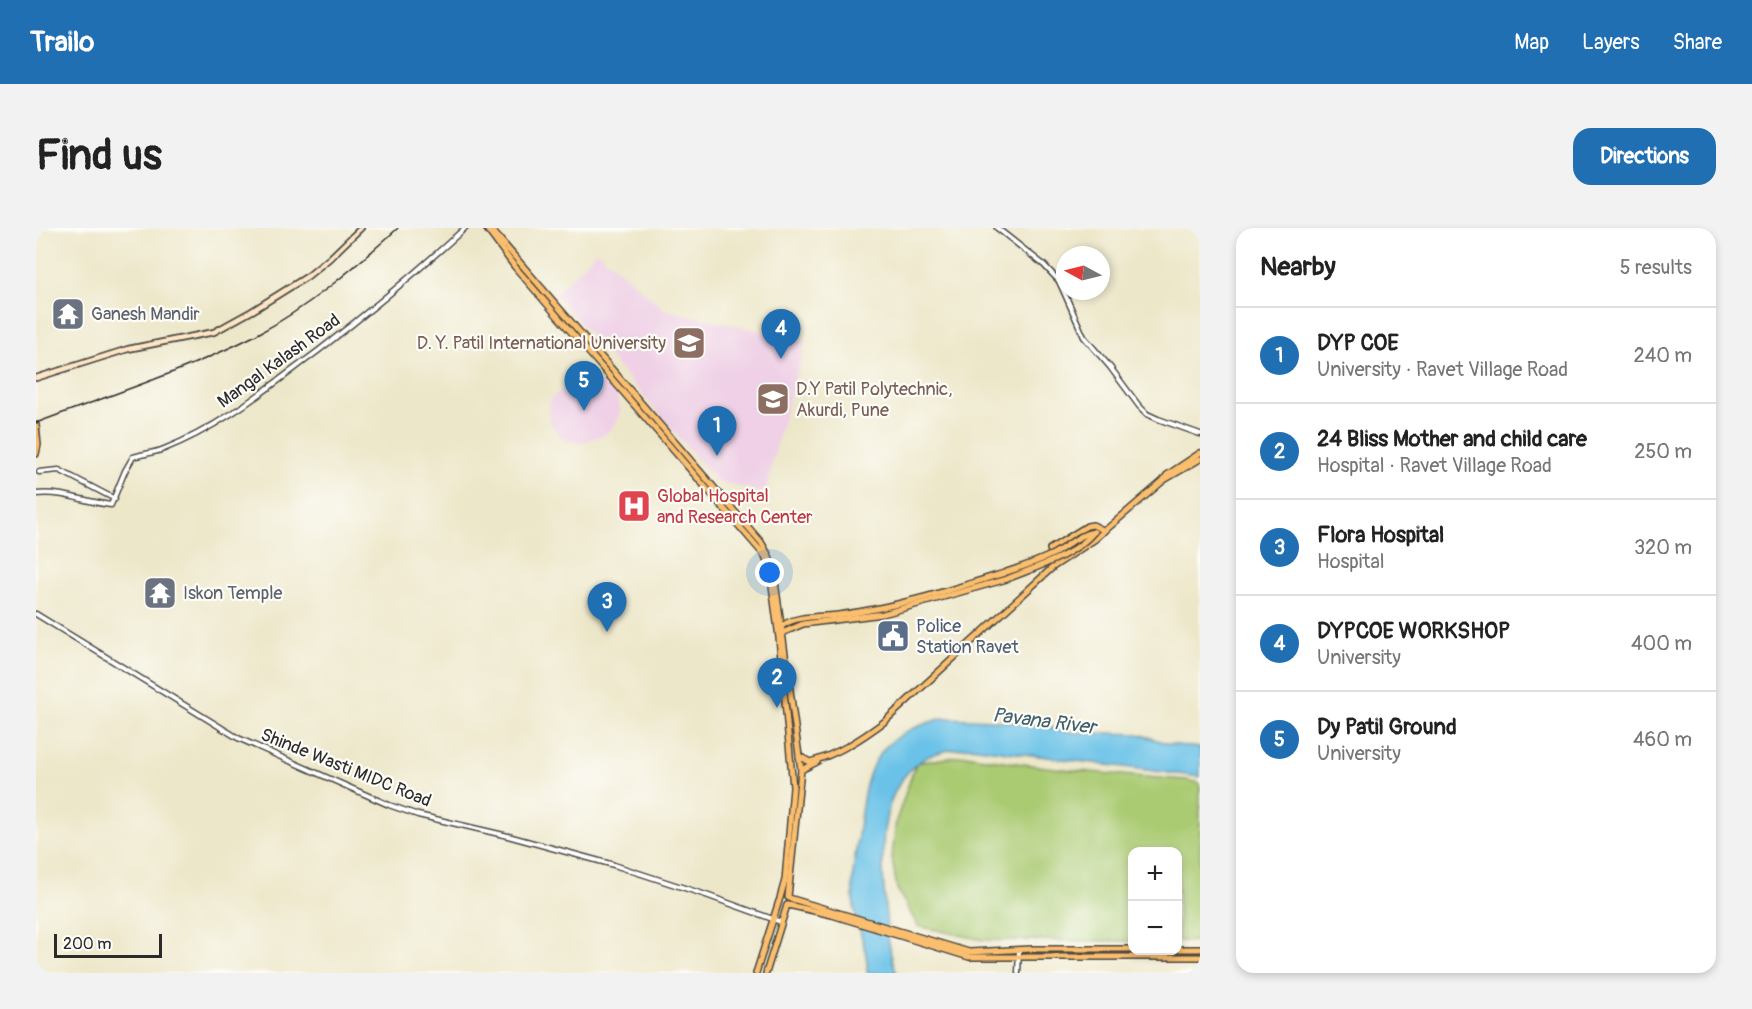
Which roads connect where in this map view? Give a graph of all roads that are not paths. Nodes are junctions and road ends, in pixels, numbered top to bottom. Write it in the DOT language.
graph roads {
  1 [pos="361,228"];
  2 [pos="486,228"];
  3 [pos="490,228"];
  4 [pos="997,228"];
  5 [pos="462,229"];
  6 [pos="36,378"];
  7 [pos="36,425"];
  8 [pos="1200,434"];
  9 [pos="1200,453"];
  10 [pos="36,454"];
  11 [pos="1200,459"];
  12 [pos="1190,462"];
  13 [pos="39,472"];
  14 [pos="36,494"];
  15 [pos="113,501"];
  16 [pos="1100,530"];
  17 [pos="1053,567"];
  18 [pos="36,614"];
  19 [pos="781,630"];
  20 [pos="790,752"];
  21 [pos="798,753"];
  22 [pos="826,757"];
  23 [pos="801,772"];
  24 [pos="792,775"];
  25 [pos="780,900"];
  26 [pos="788,901"];
  27 [pos="774,919"];
  28 [pos="781,922"];
  29 [pos="1128,949"];
  30 [pos="1182,949"];
  31 [pos="1200,949"];
  32 [pos="1019,950"];
  33 [pos="977,955"];
  34 [pos="1018,957"];
  35 [pos="1200,957"];
  36 [pos="756,973"];
  37 [pos="766,973"];
  38 [pos="1018,973"];
  1 -- 6 [label="main road"];
  2 -- 19 [label="main road"];
  3 -- 19 [label="main road"];
  4 -- 8 [label="street"];
  5 -- 15 [label="street, Mangal Kalash Road"];
  7 -- 10 [label="main road"];
  9 -- 12 [label="main road"];
  11 -- 12 [label="main road"];
  12 -- 16 [label="main road"];
  13 -- 15 [label="street"];
  14 -- 15 [label="street"];
  16 -- 17 [label="main road"];
  16 -- 17 [label="main road"];
  16 -- 19 [label="main road, bridge"];
  17 -- 22 [label="main road"];
  18 -- 27 [label="street, Shinde Wasti MIDC Road"];
  19 -- 20 [label="main road"];
  19 -- 21 [label="main road"];
  20 -- 21 [label="main road"];
  20 -- 24 [label="main road"];
  21 -- 22 [label="main road"];
  21 -- 23 [label="main road"];
  22 -- 23 [label="main road"];
  23 -- 24 [label="main road"];
  23 -- 26 [label="main road"];
  24 -- 25 [label="main road"];
  25 -- 26 [label="main road"];
  25 -- 26 [label="main road"];
  25 -- 27 [label="main road"];
  26 -- 28 [label="main road"];
  26 -- 33 [label="main road"];
  27 -- 28 [label="street, Shinde Wasti MIDC Road"];
  27 -- 36 [label="main road"];
  28 -- 37 [label="main road"];
  29 -- 32 [label="main road"];
  30 -- 31 [label="main road"];
  32 -- 33 [label="main road"];
  32 -- 34 [label="street"];
  33 -- 34 [label="main road"];
  34 -- 35 [label="main road"];
  34 -- 38 [label="street"];
}
